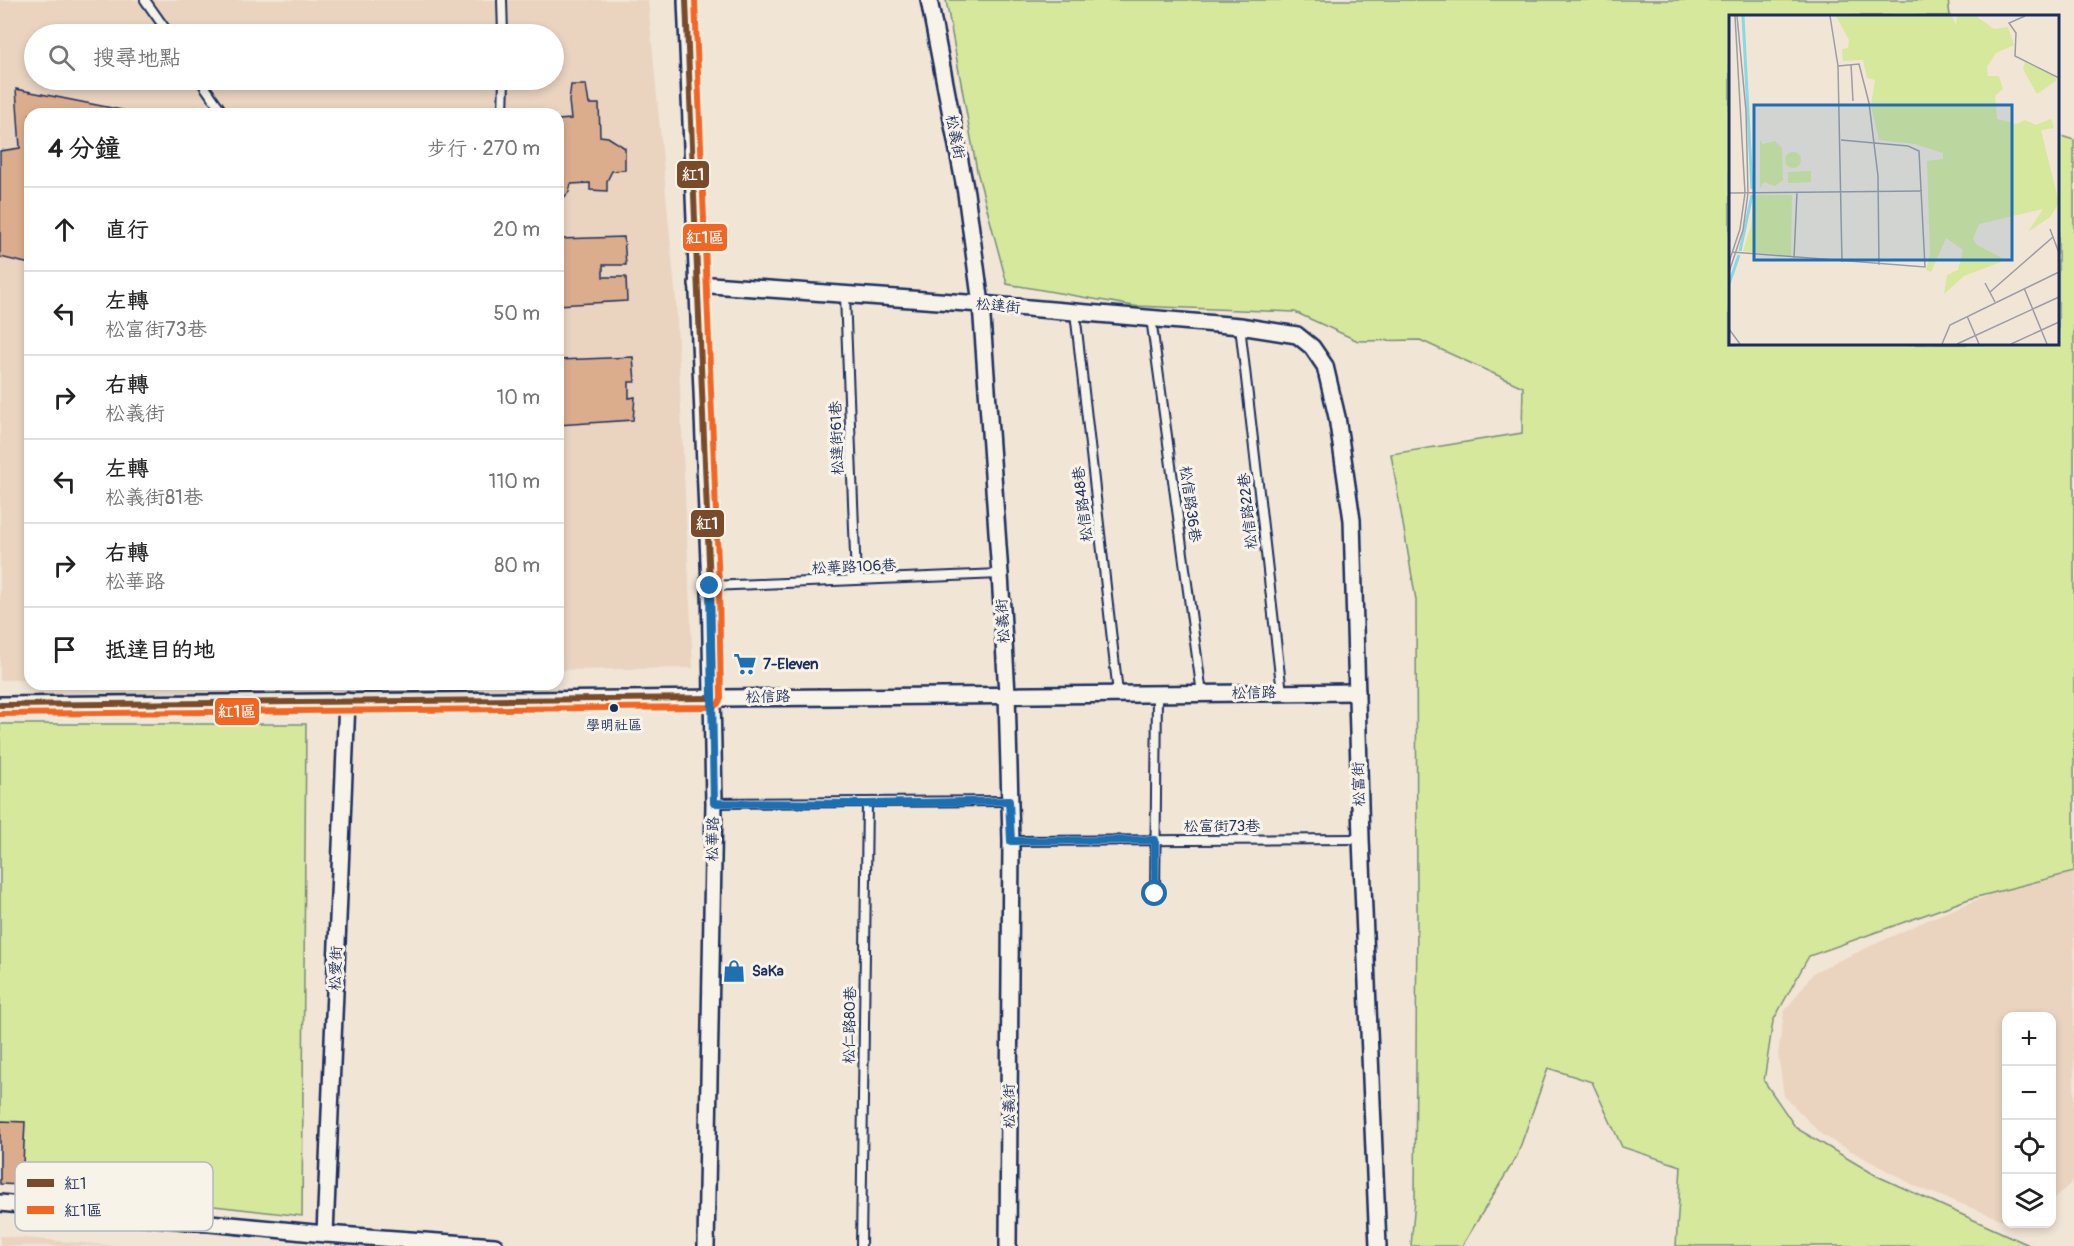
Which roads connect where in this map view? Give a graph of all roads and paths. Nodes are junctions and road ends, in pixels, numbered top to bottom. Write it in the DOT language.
graph roads {
  1 [pos="145,0"];
  2 [pos="502,0"];
  3 [pos="686,0"];
  4 [pos="929,0"];
  5 [pos="162,24"];
  6 [pos="503,24"];
  7 [pos="207,90"];
  8 [pos="504,90"];
  9 [pos="220,108"];
  10 [pos="505,108"];
  11 [pos="697,284"];
  12 [pos="845,295"];
  13 [pos="981,304"];
  14 [pos="1075,312"];
  15 [pos="1151,318"];
  16 [pos="1240,326"];
  17 [pos="1297,335"];
  18 [pos="1000,574"];
  19 [pos="856,580"];
  20 [pos="710,586"];
  21 [pos="1357,692"];
  22 [pos="1118,693"];
  23 [pos="1282,693"];
  24 [pos="1006,694"];
  25 [pos="1203,694"];
  26 [pos="1157,695"];
  27 [pos="712,698"];
  28 [pos="347,701"];
  29 [pos="0,705"];
  30 [pos="1009,801"];
  31 [pos="714,803"];
  32 [pos="867,804"];
  33 [pos="1361,839"];
  34 [pos="1155,840"];
  35 [pos="1011,841"];
  36 [pos="1155,894"];
  37 [pos="0,1203"];
  38 [pos="15,1204"];
  39 [pos="213,1223"];
  40 [pos="326,1234"];
  41 [pos="495,1246"];
  42 [pos="706,1246"];
  43 [pos="861,1246"];
  44 [pos="1008,1246"];
  45 [pos="1378,1246"];
  1 -- 5 [label="lane"];
  2 -- 6 [label="lane"];
  3 -- 11 [label="street, 松華路"];
  4 -- 13 [label="street, 松義街"];
  7 -- 9 [label="lane"];
  8 -- 10 [label="lane"];
  11 -- 12 [label="street, 松達街"];
  11 -- 20 [label="street, 松華路"];
  12 -- 13 [label="street, 松達街"];
  12 -- 19 [label="lane, 松達街61巷"];
  13 -- 14 [label="street, 松達街"];
  13 -- 18 [label="street, 松義街"];
  14 -- 15 [label="street, 松達街"];
  14 -- 22 [label="lane, 松信路48巷"];
  15 -- 16 [label="street, 松達街"];
  15 -- 25 [label="lane, 松信路36巷"];
  16 -- 17 [label="street, 松達街"];
  16 -- 23 [label="lane, 松信路22巷"];
  17 -- 21 [label="street, 松富街"];
  18 -- 19 [label="lane, 松華路106巷"];
  18 -- 24 [label="street, 松義街"];
  19 -- 20 [label="lane, 松華路106巷"];
  20 -- 27 [label="street, 松華路"];
  21 -- 23 [label="street, 松信路"];
  21 -- 33 [label="street, 松富街"];
  22 -- 24 [label="street, 松信路"];
  22 -- 26 [label="street, 松信路"];
  23 -- 25 [label="street, 松信路"];
  24 -- 27 [label="street, 松信路"];
  24 -- 30 [label="street, 松義街"];
  25 -- 26 [label="street, 松信路"];
  26 -- 34 [label="lane"];
  27 -- 28 [label="street, 松信路"];
  27 -- 31 [label="street, 松華路"];
  28 -- 29 [label="street, 松信路"];
  28 -- 40 [label="street, 松愛街"];
  30 -- 32 [label="lane"];
  30 -- 35 [label="street, 松義街"];
  31 -- 32 [label="lane"];
  31 -- 42 [label="street, 松華路"];
  32 -- 43 [label="lane, 松仁路80巷"];
  33 -- 34 [label="lane, 松富街73巷"];
  33 -- 45 [label="street, 松富街"];
  34 -- 35 [label="lane, 松富街73巷"];
  34 -- 36 [label="lane"];
  35 -- 44 [label="street, 松義街"];
  37 -- 38 [label="street"];
  39 -- 40 [label="street"];
  40 -- 41 [label="street"];
}
